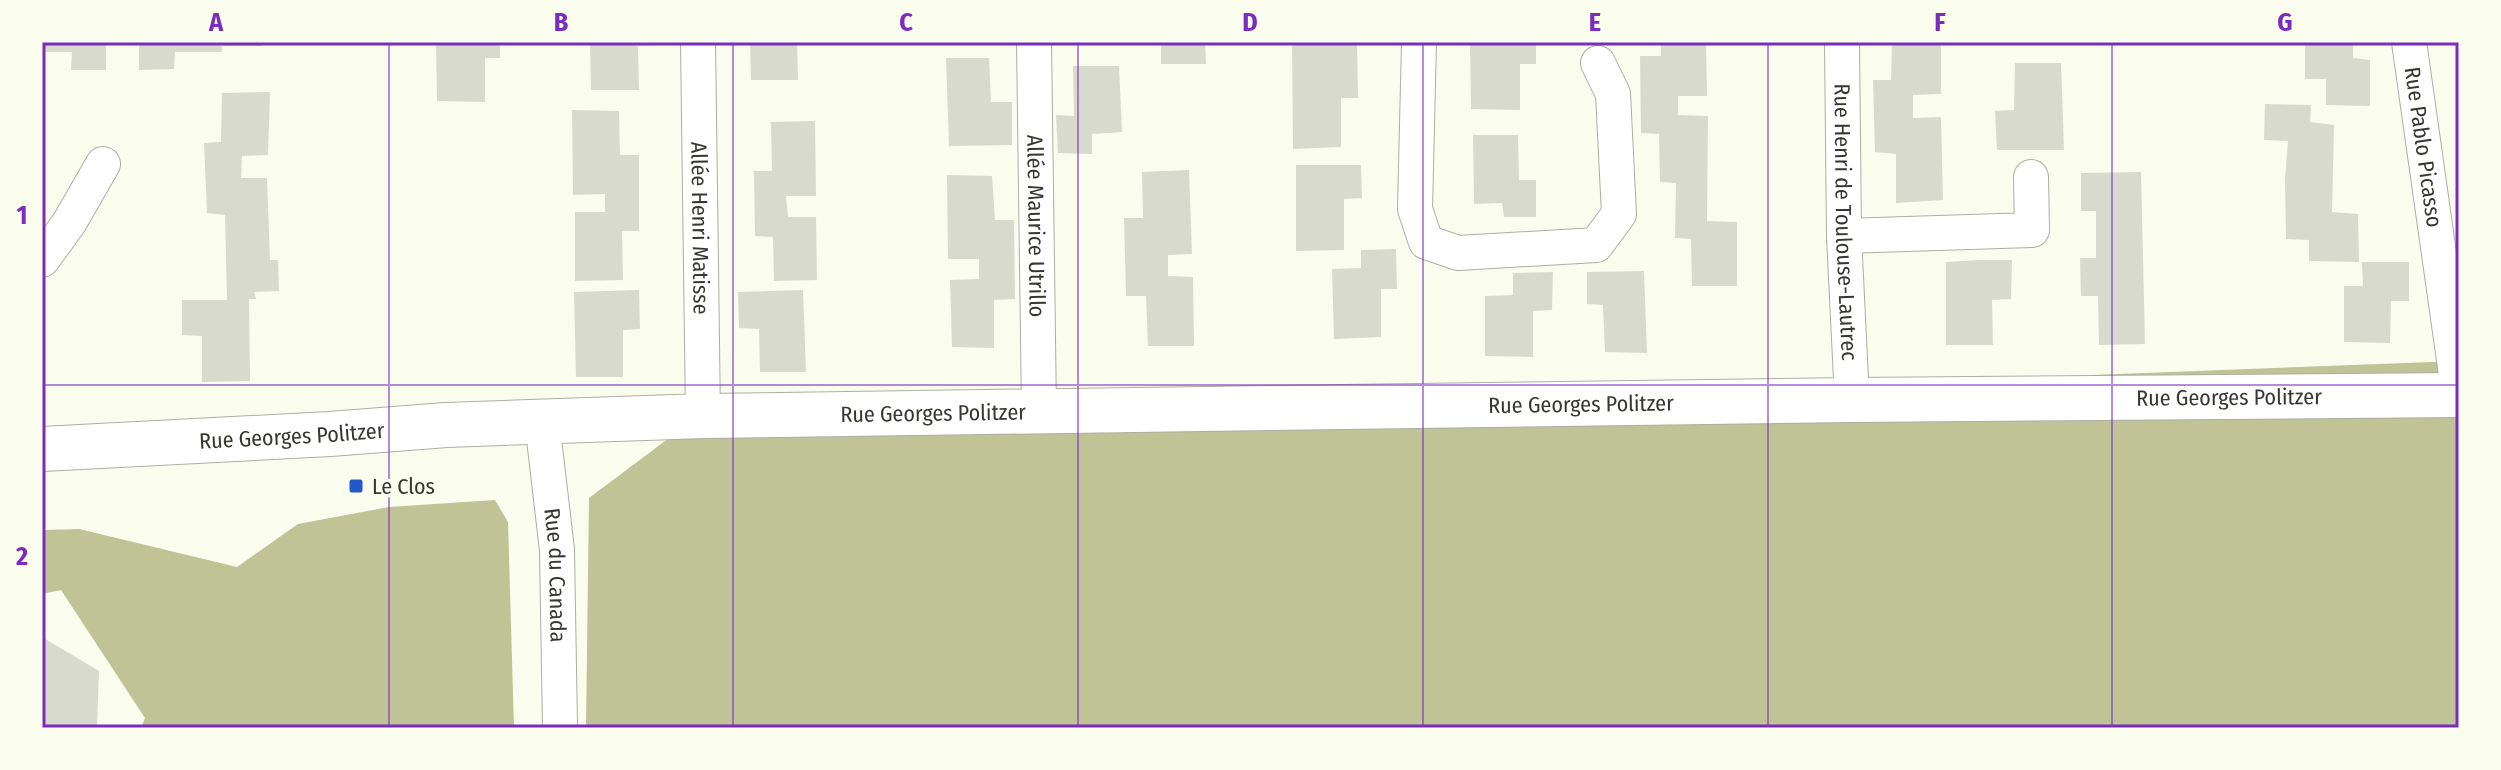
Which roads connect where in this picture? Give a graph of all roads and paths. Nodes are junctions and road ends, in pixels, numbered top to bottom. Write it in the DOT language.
graph roads {
  1 [pos="698,42"];
  2 [pos="1034,42"];
  3 [pos="1419,42"];
  4 [pos="1842,42"];
  5 [pos="2409,42"];
  6 [pos="1598,63"];
  7 [pos="103,164"];
  8 [pos="2031,177"];
  9 [pos="1844,236"];
  10 [pos="42,260"];
  11 [pos="2459,395"];
  12 [pos="1852,400"];
  13 [pos="1039,412"];
  14 [pos="703,416"];
  15 [pos="542,422"];
  16 [pos="42,449"];
  17 [pos="560,728"];
  1 -- 14 [label="street, Allée Henri Matisse"];
  2 -- 13 [label="street, Allée Maurice Utrillo"];
  3 -- 6 [label="street"];
  4 -- 9 [label="street, Rue Henri de Toulouse-Lautrec"];
  5 -- 11 [label="street, Rue Pablo Picasso"];
  7 -- 10 [label="street"];
  8 -- 9 [label="street"];
  9 -- 12 [label="street, Rue Henri de Toulouse-Lautrec"];
  11 -- 12 [label="street, Rue Georges Politzer"];
  12 -- 13 [label="street, Rue Georges Politzer"];
  13 -- 14 [label="street, Rue Georges Politzer"];
  14 -- 15 [label="street, Rue Georges Politzer"];
  15 -- 16 [label="street, Rue Georges Politzer"];
  15 -- 17 [label="street, Rue du Canada"];
}
